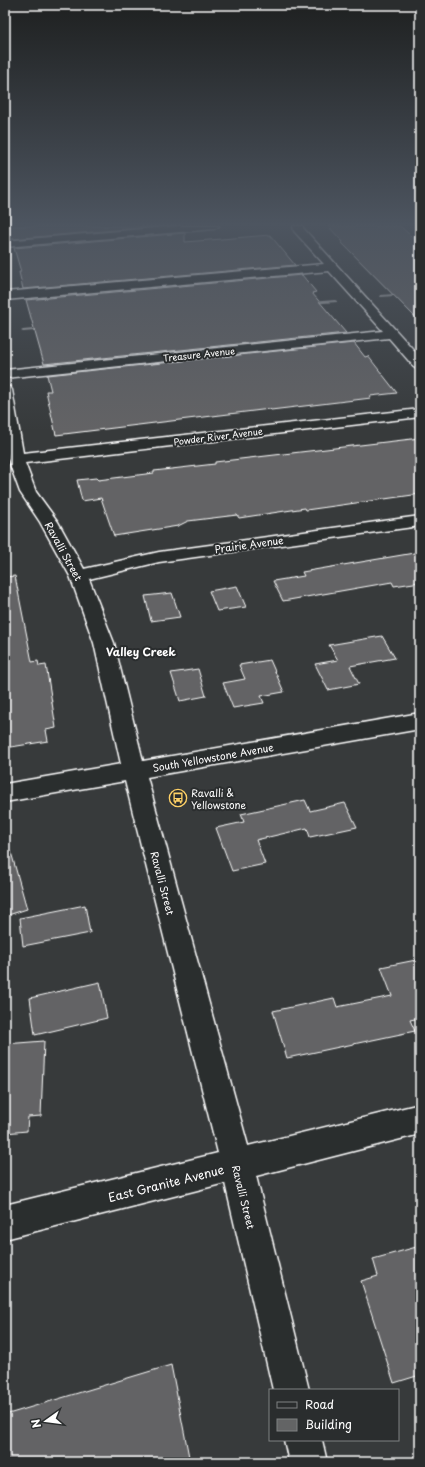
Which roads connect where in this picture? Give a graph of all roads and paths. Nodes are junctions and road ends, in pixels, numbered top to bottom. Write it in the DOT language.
graph roads {
  1 [pos="22,294"];
  2 [pos="358,294"];
  3 [pos="5,296"];
  4 [pos="393,334"];
  5 [pos="420,365"];
  6 [pos="5,374"];
  7 [pos="5,390"];
  8 [pos="420,413"];
  9 [pos="16,459"];
  10 [pos="420,521"];
  11 [pos="79,576"];
  12 [pos="420,721"];
  13 [pos="134,771"];
  14 [pos="5,793"];
  15 [pos="420,1119"];
  16 [pos="237,1165"];
  17 [pos="5,1222"];
  18 [pos="291,1389"];
  19 [pos="303,1441"];
  20 [pos="308,1462"];
  1 -- 3 [label="street"];
  2 -- 4 [label="street"];
  4 -- 5 [label="street"];
  4 -- 6 [label="street, Treasure Avenue"];
  7 -- 9 [label="street, Ravalli Street"];
  8 -- 9 [label="street, Powder River Avenue"];
  9 -- 11 [label="street, Ravalli Street"];
  10 -- 11 [label="street, Prairie Avenue"];
  11 -- 13 [label="street, Ravalli Street"];
  12 -- 13 [label="street, South Yellowstone Avenue"];
  13 -- 14 [label="street, South Yellowstone Avenue"];
  13 -- 16 [label="street, Ravalli Street"];
  15 -- 16 [label="street, East Granite Avenue"];
  16 -- 17 [label="street, East Granite Avenue"];
  16 -- 18 [label="street, Ravalli Street"];
  19 -- 20 [label="street"];
}
